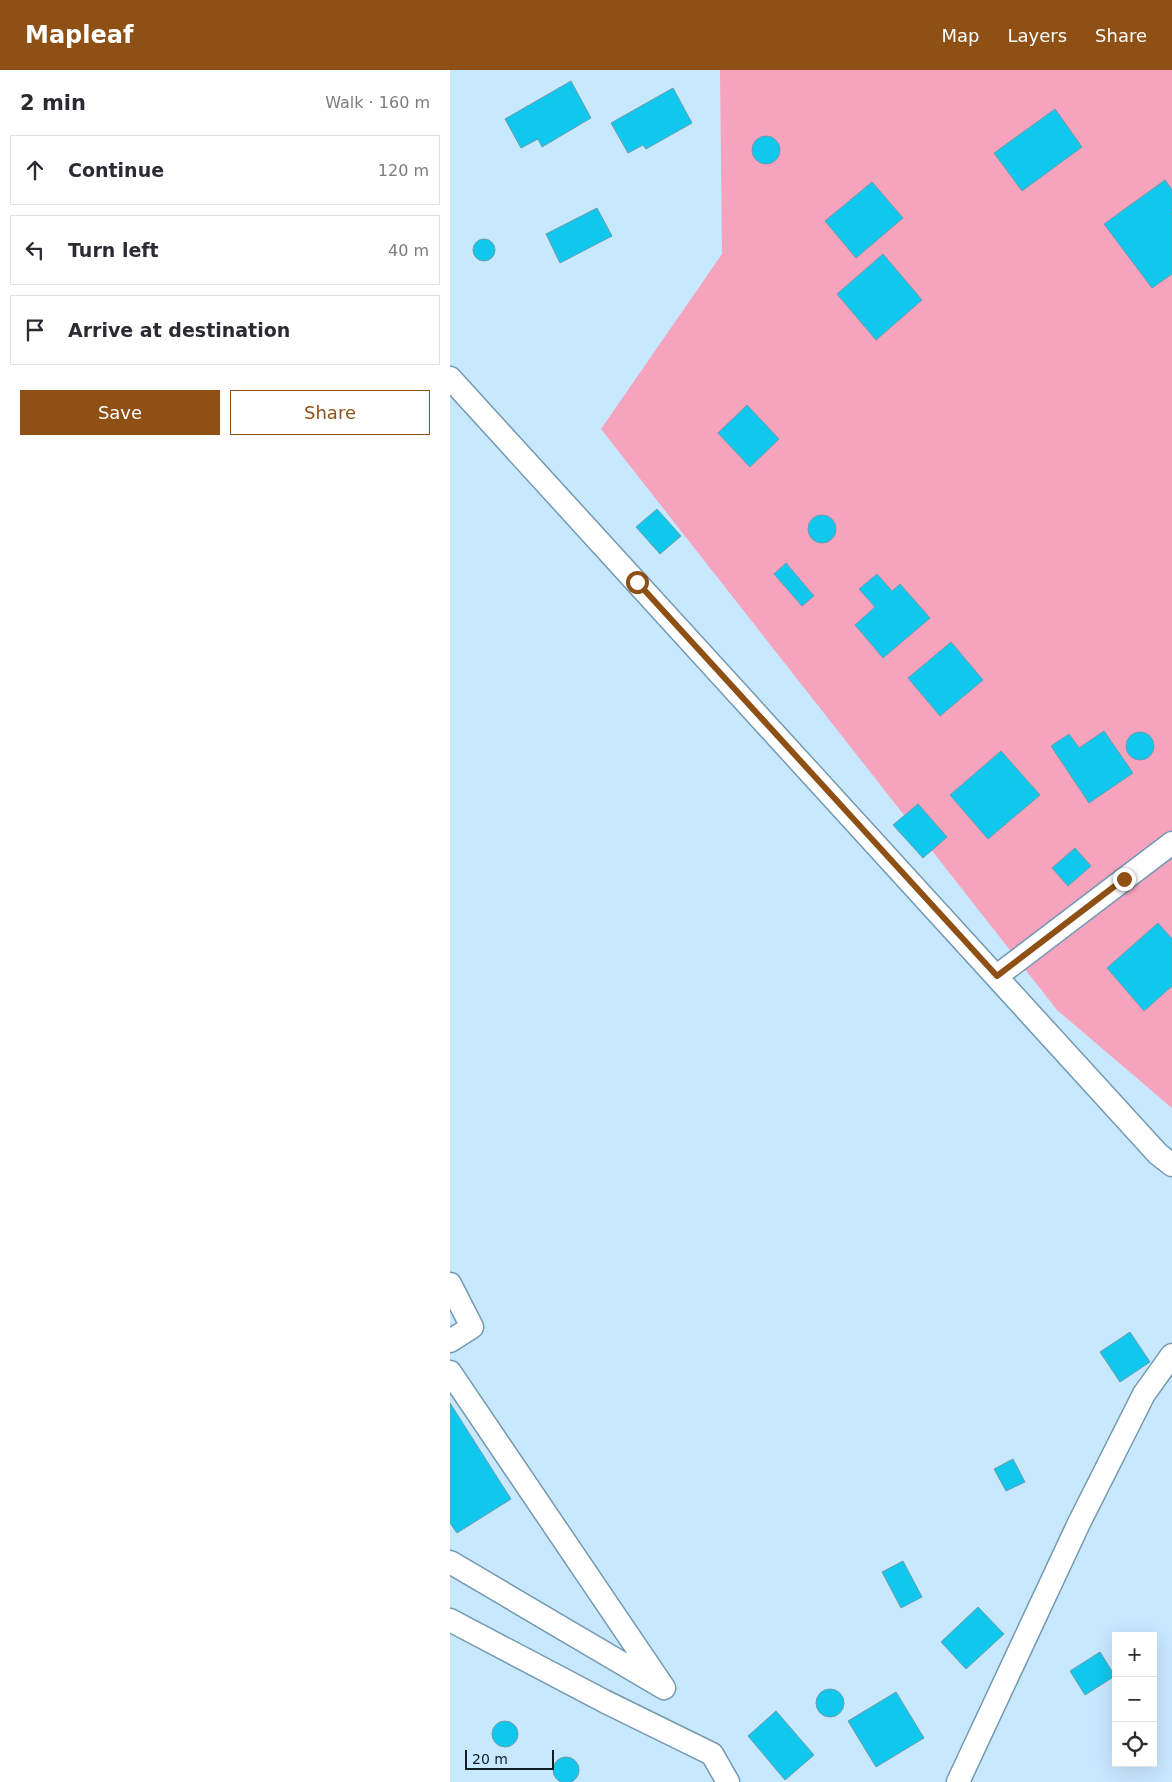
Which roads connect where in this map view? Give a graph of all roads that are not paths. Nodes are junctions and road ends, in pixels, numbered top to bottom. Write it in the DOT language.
graph roads {
  1 [pos="450,378"];
  2 [pos="1172,843"];
  3 [pos="997,976"];
  4 [pos="1172,1165"];
  5 [pos="450,1284"];
  6 [pos="450,1340"];
  7 [pos="1172,1355"];
  8 [pos="450,1372"];
  9 [pos="450,1562"];
  10 [pos="450,1620"];
  11 [pos="728,1782"];
  12 [pos="958,1782"];
  1 -- 3 [label="street"];
  2 -- 3 [label="street"];
  3 -- 4 [label="street"];
  5 -- 6 [label="street"];
  7 -- 12 [label="street"];
  8 -- 9 [label="street"];
  10 -- 11 [label="street"];
}
